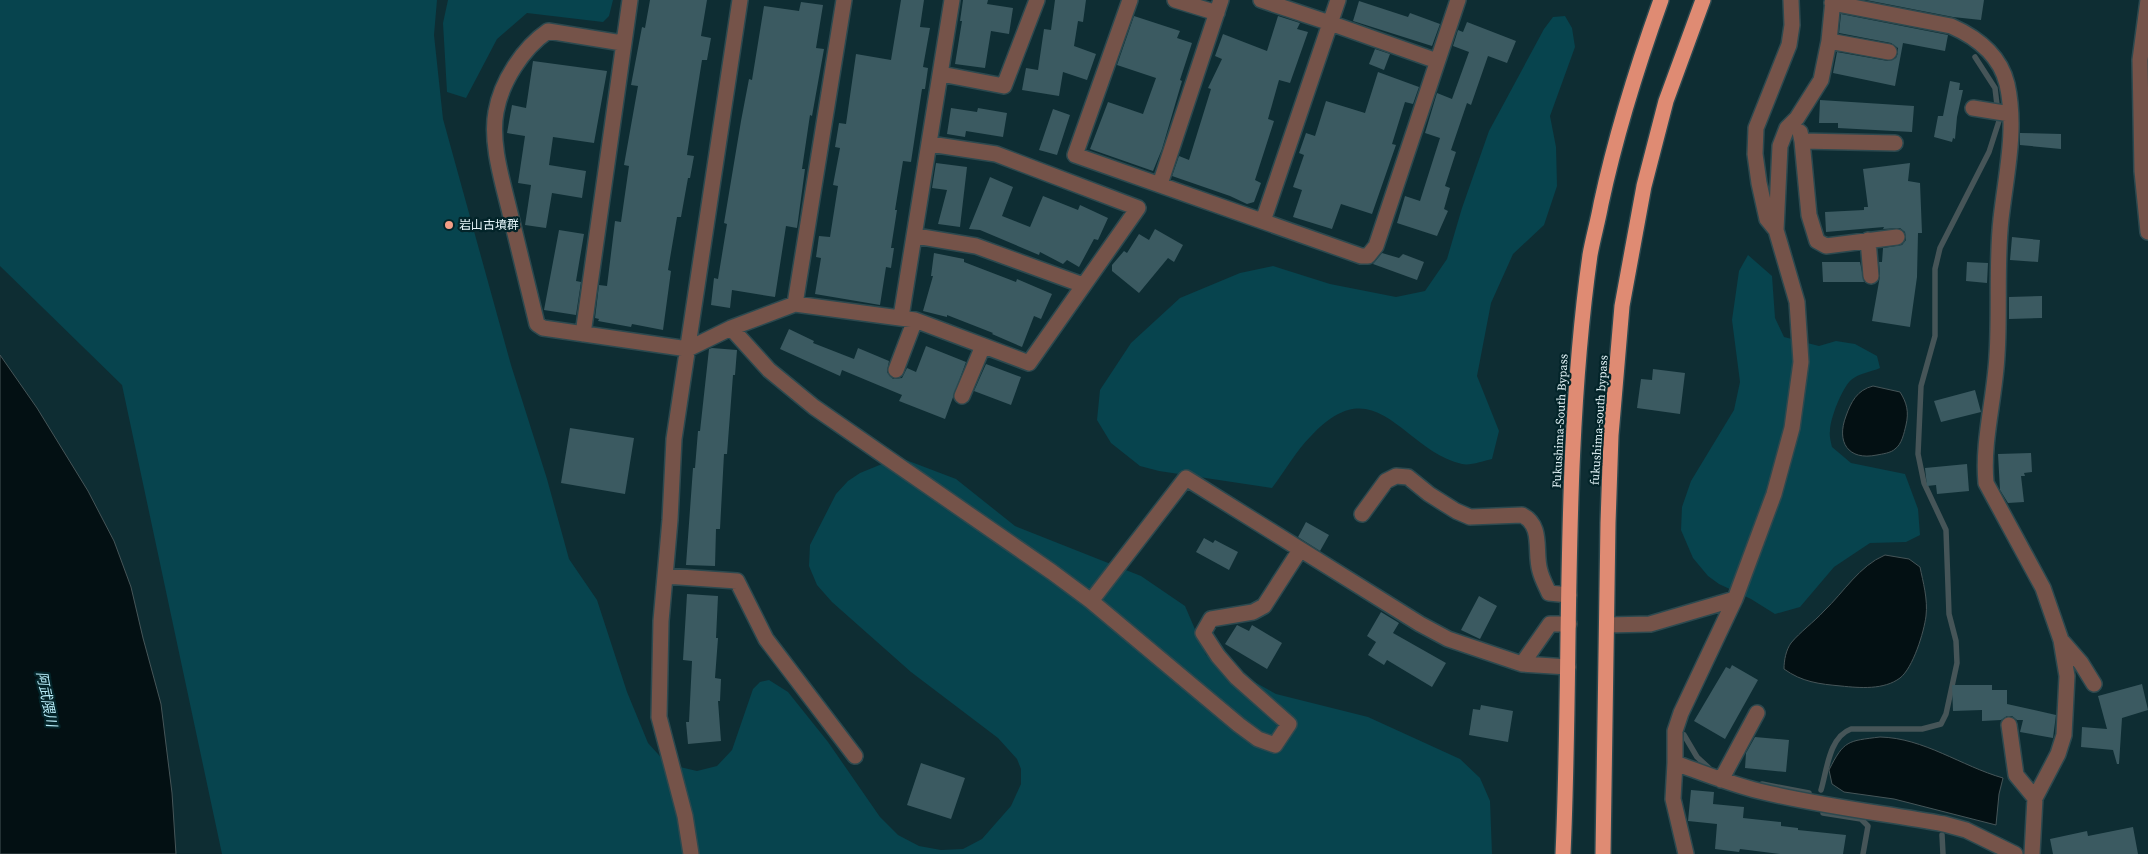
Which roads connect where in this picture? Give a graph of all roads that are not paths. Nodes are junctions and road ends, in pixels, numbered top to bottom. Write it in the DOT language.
graph roads {
  1 [pos="630,0"];
  2 [pos="740,0"];
  3 [pos="844,0"];
  4 [pos="952,0"];
  5 [pos="1037,0"];
  6 [pos="1130,0"];
  7 [pos="1175,0"];
  8 [pos="1261,0"];
  9 [pos="1338,0"];
  10 [pos="1458,0"];
  11 [pos="1661,0"];
  12 [pos="1703,0"];
  13 [pos="1791,0"];
  14 [pos="2148,0"];
  15 [pos="1832,2"];
  16 [pos="1219,7"];
  17 [pos="1330,22"];
  18 [pos="1829,41"];
  19 [pos="622,42"];
  20 [pos="1889,52"];
  21 [pos="1437,61"];
  22 [pos="942,74"];
  23 [pos="1973,108"];
  24 [pos="2010,114"];
  25 [pos="1797,118"];
  26 [pos="1802,141"];
  27 [pos="1895,143"];
  28 [pos="930,144"];
  29 [pos="1160,184"];
  30 [pos="1263,221"];
  31 [pos="1776,230"];
  32 [pos="2148,232"];
  33 [pos="916,236"];
  34 [pos="1897,238"];
  35 [pos="1868,240"];
  36 [pos="1871,276"];
  37 [pos="1083,285"];
  38 [pos="795,304"];
  39 [pos="908,319"];
  40 [pos="731,328"];
  41 [pos="583,334"];
  42 [pos="983,346"];
  43 [pos="688,349"];
  44 [pos="896,370"];
  45 [pos="962,396"];
  46 [pos="1362,514"];
  47 [pos="1300,550"];
  48 [pos="665,576"];
  49 [pos="1569,595"];
  50 [pos="1735,600"];
  51 [pos="1091,601"];
  52 [pos="1569,624"];
  53 [pos="1607,625"];
  54 [pos="2061,640"];
  55 [pos="1522,664"];
  56 [pos="1568,667"];
  57 [pos="2094,684"];
  58 [pos="1757,713"];
  59 [pos="2009,726"];
  60 [pos="855,756"];
  61 [pos="1675,763"];
  62 [pos="1721,780"];
  63 [pos="2035,798"];
  64 [pos="691,854"];
  65 [pos="1563,854"];
  66 [pos="1603,854"];
  67 [pos="1686,854"];
  68 [pos="2015,854"];
  69 [pos="2032,854"];
  1 -- 19 [label="street"];
  2 -- 43 [label="street"];
  3 -- 38 [label="street"];
  4 -- 22 [label="street"];
  5 -- 22 [label="street"];
  6 -- 29 [label="street"];
  7 -- 16 [label="street"];
  8 -- 17 [label="street"];
  9 -- 17 [label="street"];
  10 -- 21 [label="street"];
  11 -- 49 [label="highway, Fukushima-South Bypass"];
  12 -- 53 [label="highway, fukushima-south bypass"];
  13 -- 31 [label="street"];
  14 -- 32 [label="street"];
  15 -- 18 [label="street"];
  15 -- 24 [label="street"];
  16 -- 29 [label="street"];
  17 -- 21 [label="street"];
  17 -- 30 [label="street"];
  18 -- 20 [label="street"];
  18 -- 25 [label="street"];
  19 -- 41 [label="street"];
  19 -- 41 [label="street"];
  21 -- 30 [label="street"];
  22 -- 28 [label="street"];
  23 -- 24 [label="street"];
  24 -- 54 [label="street"];
  25 -- 26 [label="street"];
  25 -- 31 [label="street"];
  26 -- 27 [label="street"];
  26 -- 35 [label="street"];
  28 -- 33 [label="street"];
  28 -- 37 [label="street"];
  29 -- 30 [label="street"];
  31 -- 50 [label="street"];
  33 -- 37 [label="street"];
  33 -- 39 [label="street"];
  34 -- 35 [label="street"];
  35 -- 36 [label="street"];
  37 -- 42 [label="street"];
  38 -- 39 [label="street"];
  38 -- 40 [label="street"];
  39 -- 42 [label="street"];
  39 -- 44 [label="street"];
  40 -- 43 [label="street"];
  40 -- 51 [label="street"];
  41 -- 43 [label="street"];
  42 -- 45 [label="street"];
  43 -- 48 [label="street"];
  46 -- 49 [label="street"];
  47 -- 51 [label="street"];
  47 -- 51 [label="street"];
  47 -- 55 [label="street"];
  48 -- 60 [label="street"];
  48 -- 64 [label="street"];
  49 -- 52 [label="highway, Fukushima-South Bypass"];
  50 -- 53 [label="street"];
  50 -- 61 [label="street"];
  52 -- 55 [label="street"];
  52 -- 56 [label="highway, Fukushima-South Bypass"];
  53 -- 66 [label="highway, fukushima-south bypass"];
  54 -- 57 [label="street"];
  54 -- 63 [label="street"];
  55 -- 56 [label="street"];
  56 -- 65 [label="highway, Fukushima-South Bypass"];
  58 -- 62 [label="street"];
  59 -- 63 [label="street"];
  61 -- 62 [label="street"];
  61 -- 67 [label="street"];
  62 -- 68 [label="street"];
  63 -- 69 [label="street"];
}
